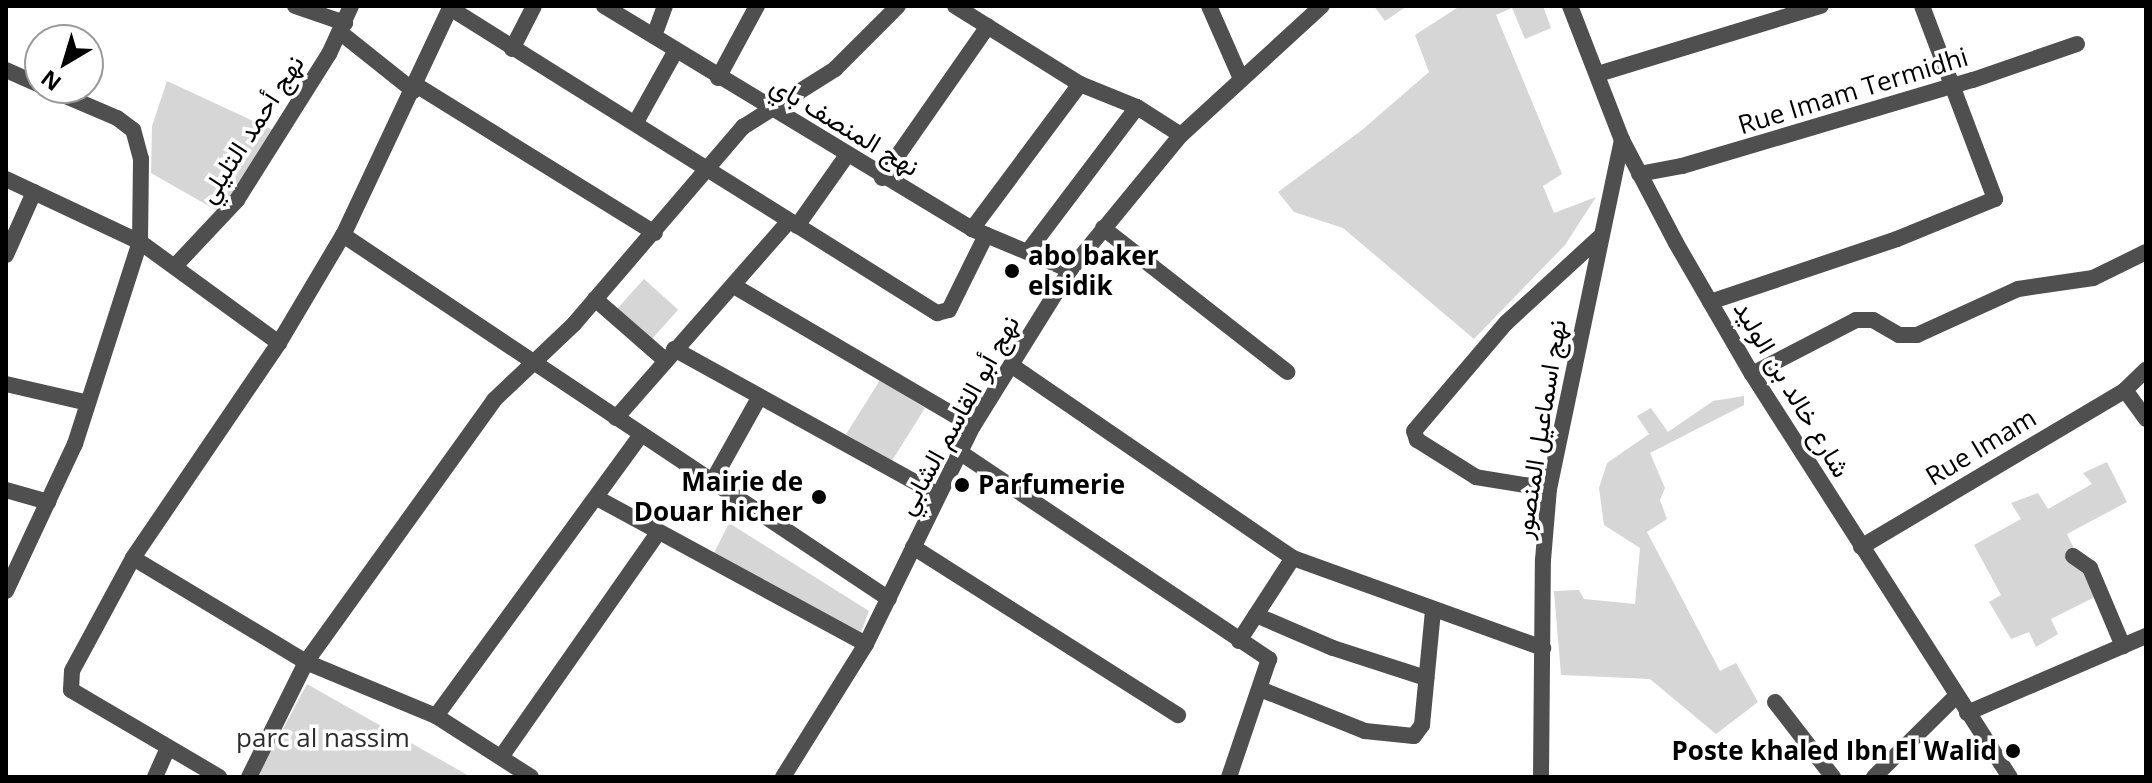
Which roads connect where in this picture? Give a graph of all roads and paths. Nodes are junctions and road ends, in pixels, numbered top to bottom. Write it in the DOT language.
graph roads {
  1 [pos="295,6"];
  2 [pos="351,6"];
  3 [pos="534,6"];
  4 [pos="604,6"];
  5 [pos="665,6"];
  6 [pos="757,6"];
  7 [pos="898,6"];
  8 [pos="955,6"];
  9 [pos="1209,6"];
  10 [pos="1322,6"];
  11 [pos="1570,6"];
  12 [pos="1821,6"];
  13 [pos="1922,6"];
  14 [pos="451,7"];
  15 [pos="988,26"];
  16 [pos="343,28"];
  17 [pos="654,36"];
  18 [pos="2077,44"];
  19 [pos="512,49"];
  20 [pos="676,50"];
  21 [pos="1598,74"];
  22 [pos="718,78"];
  23 [pos="1241,79"];
  24 [pos="1080,84"];
  25 [pos="1950,87"];
  26 [pos="415,88"];
  27 [pos="84,104"];
  28 [pos="1137,107"];
  29 [pos="773,109"];
  30 [pos="636,122"];
  31 [pos="1181,135"];
  32 [pos="1622,140"];
  33 [pos="847,155"];
  34 [pos="708,168"];
  35 [pos="1639,174"];
  36 [pos="882,178"];
  37 [pos="6,179"];
  38 [pos="34,192"];
  39 [pos="793,224"];
  40 [pos="1103,228"];
  41 [pos="979,232"];
  42 [pos="655,233"];
  43 [pos="343,235"];
  44 [pos="1600,237"];
  45 [pos="140,242"];
  46 [pos="1029,250"];
  47 [pos="2146,252"];
  48 [pos="6,255"];
  49 [pos="175,266"];
  50 [pos="1070,270"];
  51 [pos="734,286"];
  52 [pos="595,299"];
  53 [pos="1710,302"];
  54 [pos="279,343"];
  55 [pos="669,354"];
  56 [pos="534,363"];
  57 [pos="1011,365"];
  58 [pos="2146,370"];
  59 [pos="1287,372"];
  60 [pos="1752,374"];
  61 [pos="6,384"];
  62 [pos="2125,390"];
  63 [pos="760,396"];
  64 [pos="88,403"];
  65 [pos="616,418"];
  66 [pos="2146,419"];
  67 [pos="973,426"];
  68 [pos="641,435"];
  69 [pos="961,453"];
  70 [pos="712,482"];
  71 [pos="1549,489"];
  72 [pos="6,490"];
  73 [pos="938,495"];
  74 [pos="597,498"];
  75 [pos="48,502"];
  76 [pos="658,533"];
  77 [pos="913,547"];
  78 [pos="1861,547"];
  79 [pos="2073,556"];
  80 [pos="14,558"];
  81 [pos="133,558"];
  82 [pos="1293,558"];
  83 [pos="6,591"];
  84 [pos="889,599"];
  85 [pos="1433,610"];
  86 [pos="1256,615"];
  87 [pos="2146,636"];
  88 [pos="1239,641"];
  89 [pos="866,644"];
  90 [pos="2123,646"];
  91 [pos="1543,648"];
  92 [pos="306,662"];
  93 [pos="1426,678"];
  94 [pos="1260,689"];
  95 [pos="1956,696"];
  96 [pos="1775,702"];
  97 [pos="1967,713"];
  98 [pos="1178,715"];
  99 [pos="436,716"];
  100 [pos="168,748"];
  101 [pos="501,757"];
  102 [pos="155,777"];
  103 [pos="219,777"];
  104 [pos="249,777"];
  105 [pos="530,777"];
  106 [pos="783,777"];
  107 [pos="1229,777"];
  108 [pos="1541,777"];
  109 [pos="1833,777"];
  110 [pos="1874,777"];
  111 [pos="2010,777"];
  1 -- 16 [label="street"];
  2 -- 16 [label="street, نهج أحمد التليلي"];
  3 -- 19 [label="street"];
  4 -- 17 [label="street, نهج المنصف باي"];
  5 -- 17 [label="street"];
  6 -- 22 [label="street"];
  7 -- 29 [label="street"];
  8 -- 15 [label="street"];
  9 -- 23 [label="street"];
  10 -- 23 [label="street, نهج أبو القاسم الشابي"];
  11 -- 21 [label="street, شارع خالد بن الوليد"];
  12 -- 21 [label="street"];
  13 -- 25 [label="street"];
  14 -- 19 [label="street"];
  14 -- 26 [label="street"];
  15 -- 24 [label="street"];
  15 -- 36 [label="street"];
  16 -- 26 [label="street"];
  16 -- 49 [label="street, نهج أحمد التليلي"];
  17 -- 20 [label="street, نهج المنصف باي"];
  18 -- 25 [label="street, Rue Imam Termidhi"];
  19 -- 30 [label="street"];
  20 -- 22 [label="street, نهج المنصف باي"];
  20 -- 30 [label="street"];
  21 -- 32 [label="street, شارع خالد بن الوليد"];
  22 -- 29 [label="street, نهج المنصف باي"];
  23 -- 31 [label="street, نهج أبو القاسم الشابي"];
  24 -- 28 [label="street"];
  24 -- 41 [label="street"];
  25 -- 35 [label="street, Rue Imam Termidhi"];
  25 -- 53 [label="street"];
  26 -- 42 [label="street"];
  26 -- 43 [label="street"];
  27 -- 45 [label="street"];
  28 -- 31 [label="street"];
  28 -- 46 [label="street"];
  29 -- 33 [label="street, نهج المنصف باي"];
  29 -- 34 [label="street"];
  30 -- 34 [label="street"];
  31 -- 40 [label="street, نهج أبو القاسم الشابي"];
  32 -- 35 [label="street, شارع خالد بن الوليد"];
  32 -- 44 [label="street, نهج اسماعيل المنصور"];
  33 -- 36 [label="street, نهج المنصف باي"];
  33 -- 39 [label="street"];
  34 -- 39 [label="street"];
  34 -- 42 [label="street"];
  35 -- 53 [label="street, شارع خالد بن الوليد"];
  36 -- 41 [label="street, نهج المنصف باي"];
  37 -- 38 [label="street"];
  38 -- 45 [label="street"];
  38 -- 48 [label="street"];
  39 -- 41 [label="street"];
  39 -- 51 [label="street"];
  40 -- 50 [label="street, نهج أبو القاسم الشابي"];
  40 -- 59 [label="street"];
  41 -- 46 [label="street, نهج المنصف باي"];
  42 -- 52 [label="street"];
  43 -- 54 [label="street"];
  43 -- 56 [label="street"];
  44 -- 71 [label="street, نهج اسماعيل المنصور"];
  44 -- 71 [label="street"];
  45 -- 49 [label="street"];
  45 -- 64 [label="street"];
  46 -- 50 [label="street, نهج المنصف باي"];
  47 -- 60 [label="street"];
  49 -- 54 [label="street"];
  50 -- 57 [label="street, نهج أبو القاسم الشابي"];
  51 -- 55 [label="street"];
  51 -- 67 [label="street"];
  52 -- 55 [label="street"];
  52 -- 56 [label="street"];
  53 -- 60 [label="street, شارع خالد بن الوليد"];
  54 -- 81 [label="street"];
  55 -- 63 [label="street"];
  55 -- 65 [label="street"];
  56 -- 65 [label="street"];
  56 -- 92 [label="street"];
  57 -- 67 [label="street, نهج أبو القاسم الشابي"];
  57 -- 82 [label="street"];
  58 -- 62 [label="street, Rue Imam"];
  60 -- 78 [label="street, شارع خالد بن الوليد"];
  61 -- 64 [label="street"];
  62 -- 66 [label="street"];
  62 -- 78 [label="street, Rue Imam"];
  63 -- 70 [label="street"];
  63 -- 73 [label="street"];
  64 -- 75 [label="street"];
  65 -- 68 [label="street"];
  67 -- 69 [label="street, نهج أبو القاسم الشابي"];
  68 -- 70 [label="street"];
  68 -- 74 [label="street"];
  69 -- 73 [label="street, نهج أبو القاسم الشابي"];
  69 -- 88 [label="street"];
  70 -- 84 [label="street"];
  71 -- 91 [label="street, نهج اسماعيل المنصور"];
  72 -- 75 [label="street"];
  73 -- 77 [label="street, نهج أبو القاسم الشابي"];
  74 -- 76 [label="street"];
  74 -- 99 [label="street"];
  75 -- 80 [label="street"];
  76 -- 89 [label="street"];
  76 -- 101 [label="street"];
  77 -- 84 [label="street, نهج أبو القاسم الشابي"];
  77 -- 98 [label="street"];
  78 -- 95 [label="street, شارع خالد بن الوليد"];
  79 -- 90 [label="street"];
  80 -- 83 [label="street"];
  81 -- 92 [label="street"];
  81 -- 100 [label="street"];
  82 -- 85 [label="street"];
  82 -- 86 [label="street"];
  84 -- 89 [label="street, نهج أبو القاسم الشابي"];
  85 -- 91 [label="street"];
  85 -- 93 [label="street"];
  86 -- 88 [label="street"];
  86 -- 93 [label="street"];
  87 -- 90 [label="street"];
  88 -- 94 [label="street"];
  89 -- 106 [label="street, نهج أبو القاسم الشابي"];
  90 -- 97 [label="street"];
  91 -- 108 [label="street, نهج اسماعيل المنصور"];
  92 -- 99 [label="street"];
  92 -- 104 [label="street"];
  93 -- 94 [label="street"];
  94 -- 107 [label="street"];
  95 -- 97 [label="street, شارع خالد بن الوليد"];
  95 -- 110 [label="street"];
  96 -- 109 [label="street"];
  97 -- 111 [label="street, شارع خالد بن الوليد"];
  99 -- 101 [label="street"];
  100 -- 102 [label="street"];
  100 -- 103 [label="street"];
  101 -- 105 [label="street"];
}
